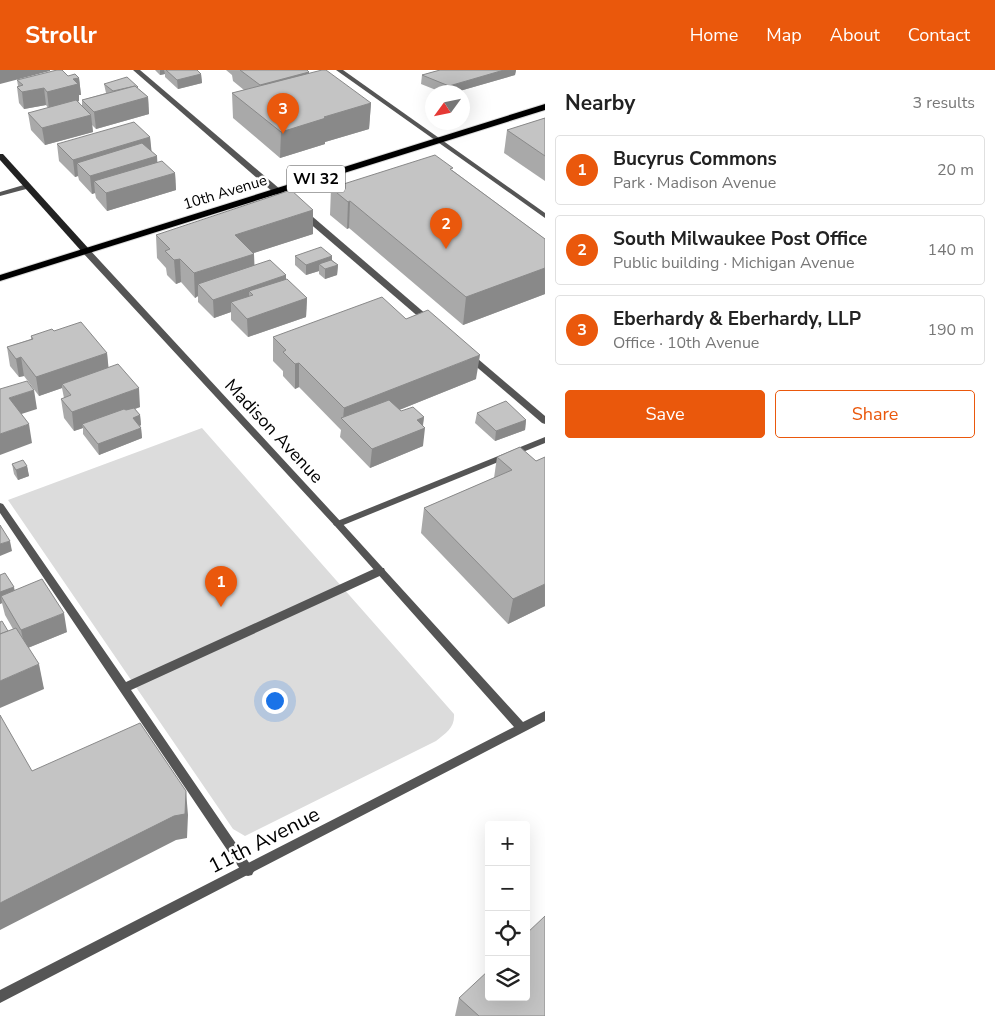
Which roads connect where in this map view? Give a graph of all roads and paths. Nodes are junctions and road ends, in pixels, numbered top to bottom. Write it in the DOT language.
graph roads {
  1 [pos="136,70"];
  2 [pos="339,70"];
  3 [pos="545,107"];
  4 [pos="438,141"];
  5 [pos="0,156"];
  6 [pos="27,186"];
  7 [pos="277,191"];
  8 [pos="0,194"];
  9 [pos="545,216"];
  10 [pos="86,251"];
  11 [pos="0,278"];
  12 [pos="440,331"];
  13 [pos="462,350"];
  14 [pos="545,421"];
  15 [pos="545,440"];
  16 [pos="0,506"];
  17 [pos="338,524"];
  18 [pos="380,572"];
  19 [pos="124,688"];
  20 [pos="545,716"];
  21 [pos="522,728"];
  22 [pos="248,871"];
  23 [pos="0,997"];
  1 -- 7 [label="street"];
  2 -- 4 [label="street"];
  3 -- 4 [label="main road, 10th Avenue / WI 32"];
  4 -- 7 [label="main road, 10th Avenue / WI 32"];
  4 -- 9 [label="street"];
  5 -- 6 [label="street, Madison Avenue"];
  6 -- 8 [label="street"];
  6 -- 10 [label="street, Madison Avenue"];
  7 -- 10 [label="main road, 10th Avenue / WI 32"];
  7 -- 12 [label="street"];
  10 -- 11 [label="main road, 10th Avenue / WI 32"];
  10 -- 17 [label="street, Madison Avenue"];
  13 -- 14 [label="street"];
  15 -- 17 [label="street"];
  16 -- 19 [label="street"];
  17 -- 18 [label="street, Madison Avenue"];
  18 -- 19 [label="street"];
  18 -- 21 [label="street, Madison Avenue"];
  19 -- 22 [label="street"];
  20 -- 21 [label="street, 11th Avenue"];
  21 -- 22 [label="street, 11th Avenue"];
  22 -- 23 [label="street, 11th Avenue"];
}
